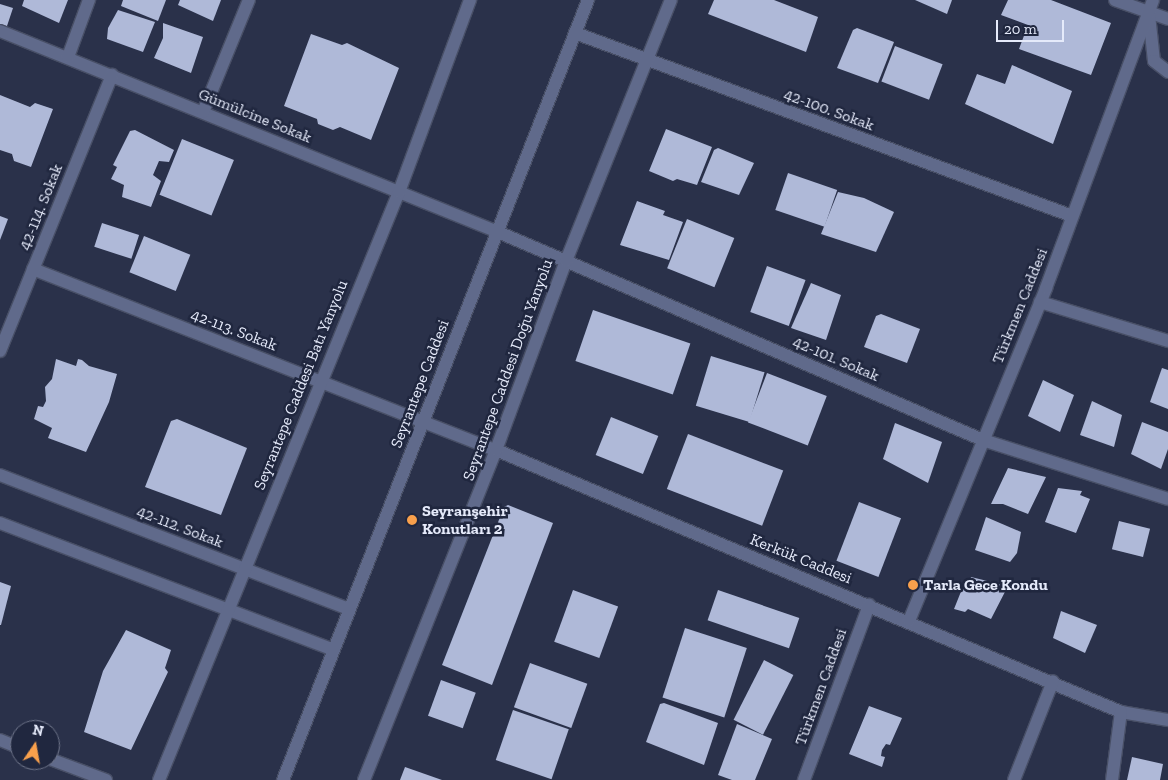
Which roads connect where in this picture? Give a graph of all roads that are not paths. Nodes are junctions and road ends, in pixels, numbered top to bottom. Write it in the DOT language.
graph roads {
  1 [pos="89,0"];
  2 [pos="249,0"];
  3 [pos="470,0"];
  4 [pos="588,0"];
  5 [pos="671,0"];
  6 [pos="1115,0"];
  7 [pos="1151,6"];
  8 [pos="1168,19"];
  9 [pos="0,31"];
  10 [pos="575,33"];
  11 [pos="68,58"];
  12 [pos="646,59"];
  13 [pos="1168,72"];
  14 [pos="112,75"];
  15 [pos="203,112"];
  16 [pos="399,192"];
  17 [pos="1072,216"];
  18 [pos="498,232"];
  19 [pos="566,261"];
  20 [pos="33,269"];
  21 [pos="1040,302"];
  22 [pos="1168,341"];
  23 [pos="0,351"];
  24 [pos="319,381"];
  25 [pos="423,423"];
  26 [pos="983,440"];
  27 [pos="496,450"];
  28 [pos="0,475"];
  29 [pos="1168,499"];
  30 [pos="0,523"];
  31 [pos="244,569"];
  32 [pos="869,605"];
  33 [pos="228,609"];
  34 [pos="349,609"];
  35 [pos="909,621"];
  36 [pos="334,650"];
  37 [pos="1053,681"];
  38 [pos="1121,712"];
  39 [pos="1168,720"];
  40 [pos="60,763"];
  41 [pos="106,780"];
  42 [pos="159,780"];
  43 [pos="283,780"];
  44 [pos="364,780"];
  45 [pos="804,780"];
  46 [pos="1014,780"];
  47 [pos="1112,780"];
  1 -- 11 [label="street"];
  2 -- 15 [label="street"];
  3 -- 16 [label="street, Seyrantepe Caddesi Batı Yanyolu"];
  4 -- 10 [label="street, Seyrantepe Caddesi"];
  5 -- 12 [label="street, Seyrantepe Caddesi Doğu Yanyolu"];
  6 -- 7 [label="street"];
  7 -- 8 [label="street"];
  7 -- 13 [label="street"];
  7 -- 17 [label="street, Türkmen Caddesi"];
  9 -- 11 [label="street, Gümülcine Sokak"];
  10 -- 12 [label="street, 42-100. Sokak"];
  10 -- 18 [label="street, Seyrantepe Caddesi"];
  11 -- 14 [label="street, Gümülcine Sokak"];
  12 -- 17 [label="street, 42-100. Sokak"];
  12 -- 19 [label="street, Seyrantepe Caddesi Doğu Yanyolu"];
  14 -- 15 [label="street, Gümülcine Sokak"];
  14 -- 20 [label="street, 42-114. Sokak"];
  15 -- 16 [label="street, Gümülcine Sokak"];
  16 -- 18 [label="street, Gümülcine Sokak"];
  16 -- 24 [label="street, Seyrantepe Caddesi Batı Yanyolu"];
  17 -- 21 [label="street, Türkmen Caddesi"];
  18 -- 19 [label="street, 42-101. Sokak"];
  18 -- 25 [label="street, Seyrantepe Caddesi"];
  19 -- 26 [label="street, 42-101. Sokak"];
  19 -- 27 [label="street, Seyrantepe Caddesi Doğu Yanyolu"];
  20 -- 23 [label="street, 42-114. Sokak"];
  20 -- 24 [label="street, 42-113. Sokak"];
  21 -- 22 [label="street"];
  21 -- 26 [label="street, Türkmen Caddesi"];
  24 -- 25 [label="street, 42-113. Sokak"];
  24 -- 31 [label="street, Seyrantepe Caddesi Batı Yanyolu"];
  25 -- 27 [label="street, Kerkük Caddesi"];
  25 -- 34 [label="street, Seyrantepe Caddesi"];
  26 -- 29 [label="street, 42-101. Sokak"];
  26 -- 35 [label="street, Türkmen Caddesi"];
  27 -- 32 [label="street, Kerkük Caddesi"];
  27 -- 44 [label="street, Seyrantepe Caddesi Doğu Yanyolu"];
  28 -- 31 [label="street, 42-112. Sokak"];
  30 -- 33 [label="street"];
  31 -- 33 [label="street, Seyrantepe Caddesi Batı Yanyolu"];
  31 -- 34 [label="street, 42-112. Sokak"];
  32 -- 35 [label="street, Kerkük Caddesi"];
  32 -- 45 [label="street, Türkmen Caddesi"];
  33 -- 36 [label="street"];
  33 -- 42 [label="street, Seyrantepe Caddesi Batı Yanyolu"];
  34 -- 36 [label="street, Seyrantepe Caddesi"];
  35 -- 37 [label="street, Kerkük Caddesi"];
  36 -- 43 [label="street, Seyrantepe Caddesi"];
  37 -- 38 [label="street, Kerkük Caddesi"];
  37 -- 46 [label="street"];
  38 -- 39 [label="street, Kerkük Caddesi"];
  38 -- 47 [label="street"];
  40 -- 41 [label="street"];
}
